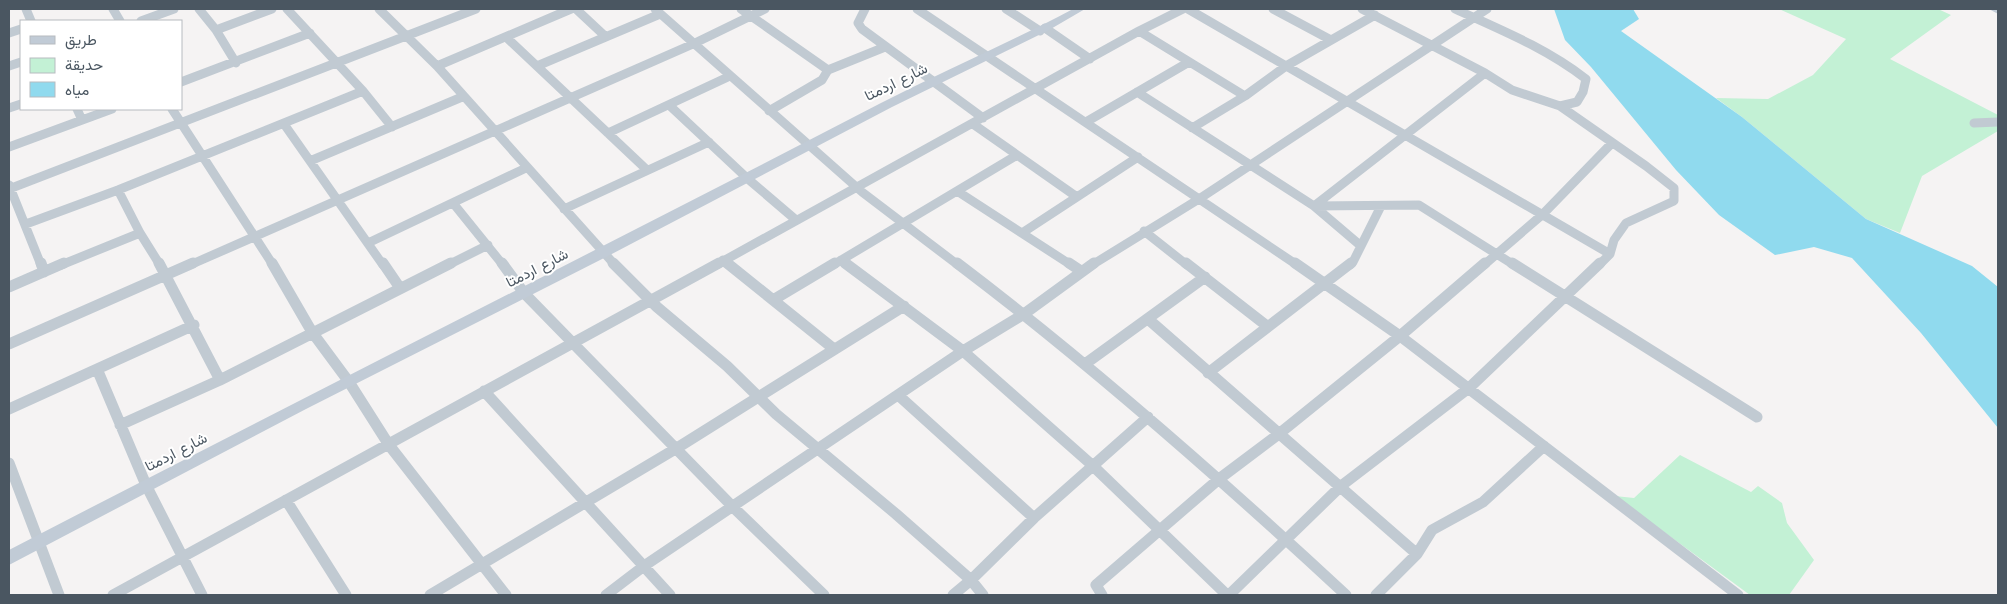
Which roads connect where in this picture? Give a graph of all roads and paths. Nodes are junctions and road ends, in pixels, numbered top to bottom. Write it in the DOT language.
graph roads {
  1 [pos="112,9"];
  2 [pos="174,9"];
  3 [pos="199,9"];
  4 [pos="272,9"];
  5 [pos="287,9"];
  6 [pos="380,9"];
  7 [pos="475,9"];
  8 [pos="571,9"];
  9 [pos="576,9"];
  10 [pos="741,9"];
  11 [pos="765,9"];
  12 [pos="865,9"];
  13 [pos="917,9"];
  14 [pos="1006,9"];
  15 [pos="1080,9"];
  16 [pos="1183,9"];
  17 [pos="1188,9"];
  18 [pos="1276,9"];
  19 [pos="1362,9"];
  20 [pos="1455,9"];
  21 [pos="1487,9"];
  22 [pos="1994,9"];
  23 [pos="1998,11"];
  24 [pos="657,12"];
  25 [pos="749,15"];
  26 [pos="1375,16"];
  27 [pos="1474,18"];
  28 [pos="119,20"];
  29 [pos="144,20"];
  30 [pos="216,30"];
  31 [pos="1042,30"];
  32 [pos="1139,31"];
  33 [pos="310,33"];
  34 [pos="407,36"];
  35 [pos="506,37"];
  36 [pos="606,37"];
  37 [pos="1331,40"];
  38 [pos="693,44"];
  39 [pos="1432,45"];
  40 [pos="885,47"];
  41 [pos="987,56"];
  42 [pos="1090,59"];
  43 [pos="1189,62"];
  44 [pos="236,63"];
  45 [pos="337,63"];
  46 [pos="437,66"];
  47 [pos="537,66"];
  48 [pos="1286,66"];
  49 [pos="828,70"];
  50 [pos="1485,73"];
  51 [pos="730,76"];
  52 [pos="182,82"];
  53 [pos="932,82"];
  54 [pos="1037,89"];
  55 [pos="363,91"];
  56 [pos="1137,92"];
  57 [pos="1245,96"];
  58 [pos="462,97"];
  59 [pos="570,97"];
  60 [pos="1346,102"];
  61 [pos="669,105"];
  62 [pos="1560,106"];
  63 [pos="77,110"];
  64 [pos="109,110"];
  65 [pos="173,110"];
  66 [pos="769,111"];
  67 [pos="982,118"];
  68 [pos="82,120"];
  69 [pos="181,122"];
  70 [pos="1086,122"];
  71 [pos="1998,122"];
  72 [pos="1974,123"];
  73 [pos="284,124"];
  74 [pos="972,124"];
  75 [pos="392,127"];
  76 [pos="1192,128"];
  77 [pos="493,131"];
  78 [pos="608,134"];
  79 [pos="1405,136"];
  80 [pos="709,142"];
  81 [pos="1612,143"];
  82 [pos="809,145"];
  83 [pos="9,147"];
  84 [pos="1017,155"];
  85 [pos="202,157"];
  86 [pos="1138,158"];
  87 [pos="310,161"];
  88 [pos="1251,165"];
  89 [pos="526,168"];
  90 [pos="647,170"];
  91 [pos="748,179"];
  92 [pos="9,187"];
  93 [pos="856,187"];
  94 [pos="118,190"];
  95 [pos="957,191"];
  96 [pos="1077,197"];
  97 [pos="337,199"];
  98 [pos="1199,199"];
  99 [pos="453,203"];
  100 [pos="1314,206"];
  101 [pos="1381,206"];
  102 [pos="564,210"];
  103 [pos="1543,214"];
  104 [pos="796,220"];
  105 [pos="26,224"];
  106 [pos="903,224"];
  107 [pos="1144,231"];
  108 [pos="140,233"];
  109 [pos="1022,233"];
  110 [pos="255,238"];
  111 [pos="368,243"];
  112 [pos="488,245"];
  113 [pos="1361,246"];
  114 [pos="603,253"];
  115 [pos="1497,253"];
  116 [pos="1610,254"];
  117 [pos="723,260"];
  118 [pos="841,260"];
  119 [pos="1081,271"];
  120 [pos="44,272"];
  121 [pos="167,275"];
  122 [pos="1205,277"];
  123 [pos="1324,283"];
  124 [pos="9,287"];
  125 [pos="400,288"];
  126 [pos="524,293"];
  127 [pos="1566,296"];
  128 [pos="650,300"];
  129 [pos="773,300"];
  130 [pos="904,306"];
  131 [pos="1024,314"];
  132 [pos="1148,319"];
  133 [pos="194,325"];
  134 [pos="1268,326"];
  135 [pos="312,332"];
  136 [pos="1400,336"];
  137 [pos="572,343"];
  138 [pos="9,344"];
  139 [pos="834,349"];
  140 [pos="963,352"];
  141 [pos="1085,364"];
  142 [pos="97,369"];
  143 [pos="1208,373"];
  144 [pos="220,380"];
  145 [pos="349,382"];
  146 [pos="1469,388"];
  147 [pos="484,391"];
  148 [pos="898,396"];
  149 [pos="758,397"];
  150 [pos="9,409"];
  151 [pos="1148,417"];
  152 [pos="1757,417"];
  153 [pos="120,425"];
  154 [pos="1280,433"];
  155 [pos="389,445"];
  156 [pos="1544,446"];
  157 [pos="677,448"];
  158 [pos="818,449"];
  159 [pos="9,462"];
  160 [pos="1092,465"];
  161 [pos="1219,479"];
  162 [pos="146,485"];
  163 [pos="1341,486"];
  164 [pos="286,500"];
  165 [pos="586,501"];
  166 [pos="733,507"];
  167 [pos="1034,518"];
  168 [pos="1159,530"];
  169 [pos="1286,540"];
  170 [pos="38,541"];
  171 [pos="1417,554"];
  172 [pos="181,556"];
  173 [pos="9,558"];
  174 [pos="482,563"];
  175 [pos="644,566"];
  176 [pos="971,580"];
  177 [pos="59,595"];
  178 [pos="113,595"];
  179 [pos="202,595"];
  180 [pos="346,595"];
  181 [pos="430,595"];
  182 [pos="506,595"];
  183 [pos="606,595"];
  184 [pos="670,595"];
  185 [pos="824,595"];
  186 [pos="953,595"];
  187 [pos="983,595"];
  188 [pos="1102,595"];
  189 [pos="1228,595"];
  190 [pos="1346,595"];
  191 [pos="1376,595"];
  192 [pos="1738,595"];
  1 -- 28 [label="street"];
  2 -- 29 [label="street"];
  3 -- 30 [label="street"];
  4 -- 30 [label="street"];
  5 -- 33 [label="street"];
  6 -- 34 [label="street"];
  7 -- 34 [label="street"];
  8 -- 35 [label="street"];
  9 -- 36 [label="street"];
  10 -- 25 [label="street"];
  11 -- 25 [label="street"];
  12 -- 40 [label="street"];
  13 -- 41 [label="street"];
  14 -- 31 [label="street"];
  15 -- 31 [label="main road, شارع اردمتا"];
  16 -- 32 [label="street"];
  17 -- 48 [label="street"];
  18 -- 37 [label="street"];
  19 -- 26 [label="street"];
  20 -- 27 [label="street"];
  21 -- 27 [label="street"];
  22 -- 23 [label="main road"];
  24 -- 36 [label="street"];
  24 -- 38 [label="street"];
  25 -- 38 [label="street"];
  25 -- 49 [label="street"];
  26 -- 37 [label="street"];
  26 -- 39 [label="street"];
  27 -- 39 [label="street"];
  27 -- 62 [label="street"];
  30 -- 44 [label="street"];
  31 -- 41 [label="main road, شارع اردمتا"];
  31 -- 42 [label="street"];
  32 -- 42 [label="street"];
  32 -- 43 [label="street"];
  33 -- 44 [label="street"];
  33 -- 45 [label="street"];
  34 -- 45 [label="street"];
  34 -- 46 [label="street"];
  35 -- 46 [label="street"];
  35 -- 47 [label="street"];
  36 -- 47 [label="street"];
  37 -- 48 [label="street"];
  38 -- 51 [label="street"];
  38 -- 59 [label="street"];
  39 -- 50 [label="street"];
  39 -- 60 [label="street"];
  40 -- 49 [label="street"];
  40 -- 53 [label="street"];
  41 -- 53 [label="main road, شارع اردمتا"];
  41 -- 54 [label="street"];
  42 -- 54 [label="street"];
  43 -- 56 [label="street"];
  43 -- 57 [label="street"];
  44 -- 52 [label="street"];
  45 -- 55 [label="street"];
  45 -- 69 [label="street"];
  46 -- 58 [label="street"];
  47 -- 59 [label="street"];
  48 -- 57 [label="street"];
  48 -- 60 [label="street"];
  49 -- 66 [label="street"];
  50 -- 62 [label="street"];
  50 -- 79 [label="street"];
  51 -- 61 [label="street"];
  51 -- 66 [label="street"];
  53 -- 67 [label="street"];
  53 -- 82 [label="main road, شارع اردمتا"];
  54 -- 67 [label="street"];
  54 -- 70 [label="street"];
  55 -- 73 [label="street"];
  55 -- 75 [label="street"];
  56 -- 70 [label="street"];
  56 -- 76 [label="street"];
  57 -- 76 [label="street"];
  58 -- 75 [label="street"];
  58 -- 77 [label="street"];
  59 -- 77 [label="street"];
  59 -- 78 [label="street"];
  60 -- 79 [label="street"];
  60 -- 88 [label="street"];
  61 -- 78 [label="street"];
  61 -- 80 [label="street"];
  62 -- 81 [label="street"];
  63 -- 68 [label="street"];
  64 -- 68 [label="street"];
  65 -- 69 [label="street"];
  66 -- 82 [label="street"];
  67 -- 74 [label="street"];
  68 -- 83 [label="street"];
  69 -- 85 [label="street"];
  69 -- 92 [label="street"];
  70 -- 86 [label="street"];
  71 -- 72 [label="street"];
  73 -- 85 [label="street"];
  73 -- 87 [label="street"];
  74 -- 84 [label="street"];
  74 -- 93 [label="street"];
  75 -- 87 [label="street"];
  76 -- 88 [label="street"];
  77 -- 89 [label="street"];
  77 -- 97 [label="street"];
  78 -- 90 [label="street"];
  79 -- 100 [label="street"];
  79 -- 103 [label="street"];
  80 -- 90 [label="street"];
  80 -- 91 [label="street"];
  81 -- 103 [label="street"];
  81 -- 116 [label="street"];
  82 -- 91 [label="main road, شارع اردمتا"];
  82 -- 93 [label="street"];
  84 -- 95 [label="street"];
  84 -- 96 [label="street"];
  85 -- 94 [label="street"];
  85 -- 110 [label="street"];
  86 -- 96 [label="street"];
  86 -- 98 [label="street"];
  87 -- 97 [label="street"];
  88 -- 98 [label="street"];
  88 -- 100 [label="street"];
  89 -- 99 [label="street"];
  89 -- 102 [label="street"];
  90 -- 102 [label="street"];
  91 -- 104 [label="street"];
  91 -- 114 [label="main road, شارع اردمتا"];
  92 -- 105 [label="street"];
  93 -- 104 [label="street"];
  93 -- 106 [label="street"];
  94 -- 105 [label="street"];
  94 -- 108 [label="street"];
  95 -- 106 [label="street"];
  95 -- 109 [label="street"];
  96 -- 109 [label="street"];
  97 -- 110 [label="street"];
  97 -- 111 [label="street"];
  98 -- 107 [label="street"];
  98 -- 123 [label="street"];
  99 -- 111 [label="street"];
  99 -- 112 [label="street"];
  100 -- 101 [label="street"];
  100 -- 113 [label="street"];
  101 -- 113 [label="street"];
  101 -- 115 [label="street"];
  102 -- 114 [label="street"];
  103 -- 115 [label="street"];
  103 -- 116 [label="street"];
  104 -- 117 [label="street"];
  105 -- 120 [label="street"];
  106 -- 118 [label="street"];
  106 -- 131 [label="street"];
  107 -- 119 [label="street"];
  107 -- 122 [label="street"];
  108 -- 120 [label="street"];
  108 -- 121 [label="street"];
  109 -- 119 [label="street"];
  110 -- 121 [label="street"];
  110 -- 135 [label="street"];
  111 -- 125 [label="street"];
  112 -- 125 [label="street"];
  112 -- 126 [label="street"];
  113 -- 123 [label="street"];
  114 -- 126 [label="main road, شارع اردمتا"];
  114 -- 128 [label="street"];
  115 -- 127 [label="street"];
  115 -- 136 [label="street"];
  116 -- 127 [label="street"];
  117 -- 128 [label="street"];
  117 -- 129 [label="street"];
  118 -- 129 [label="street"];
  118 -- 130 [label="street"];
  119 -- 131 [label="street"];
  120 -- 124 [label="street"];
  121 -- 133 [label="street"];
  121 -- 138 [label="street"];
  122 -- 132 [label="street"];
  122 -- 134 [label="street"];
  123 -- 134 [label="street"];
  123 -- 136 [label="street"];
  125 -- 135 [label="street"];
  126 -- 137 [label="street"];
  126 -- 145 [label="main road, شارع اردمتا"];
  127 -- 146 [label="street"];
  127 -- 152 [label="street"];
  128 -- 137 [label="street"];
  128 -- 149 [label="street"];
  129 -- 139 [label="street"];
  130 -- 139 [label="street"];
  130 -- 140 [label="street"];
  131 -- 140 [label="street"];
  131 -- 141 [label="street"];
  132 -- 141 [label="street"];
  132 -- 143 [label="street"];
  133 -- 142 [label="street"];
  133 -- 144 [label="street"];
  134 -- 143 [label="street"];
  135 -- 144 [label="street"];
  135 -- 145 [label="street"];
  136 -- 146 [label="street"];
  136 -- 154 [label="street"];
  137 -- 147 [label="street"];
  137 -- 157 [label="street"];
  139 -- 149 [label="street"];
  140 -- 148 [label="street"];
  140 -- 160 [label="street"];
  141 -- 151 [label="street"];
  142 -- 150 [label="street"];
  142 -- 153 [label="street"];
  143 -- 154 [label="street"];
  144 -- 153 [label="street"];
  145 -- 155 [label="street"];
  145 -- 162 [label="main road, شارع اردمتا"];
  146 -- 156 [label="street"];
  146 -- 163 [label="street"];
  147 -- 155 [label="street"];
  147 -- 165 [label="street"];
  148 -- 158 [label="street"];
  148 -- 167 [label="street"];
  149 -- 157 [label="street"];
  149 -- 158 [label="street"];
  151 -- 160 [label="street"];
  151 -- 161 [label="street"];
  153 -- 162 [label="street"];
  154 -- 161 [label="street"];
  154 -- 163 [label="street"];
  155 -- 164 [label="street"];
  155 -- 174 [label="street"];
  156 -- 171 [label="street"];
  156 -- 192 [label="street"];
  157 -- 165 [label="street"];
  157 -- 166 [label="street"];
  158 -- 166 [label="street"];
  158 -- 176 [label="street"];
  159 -- 170 [label="street"];
  160 -- 167 [label="street"];
  160 -- 168 [label="street"];
  161 -- 168 [label="street"];
  161 -- 169 [label="street"];
  162 -- 170 [label="main road, شارع اردمتا"];
  162 -- 172 [label="street"];
  163 -- 169 [label="street"];
  163 -- 171 [label="street"];
  164 -- 172 [label="street"];
  164 -- 180 [label="street"];
  165 -- 174 [label="street"];
  165 -- 175 [label="street"];
  166 -- 175 [label="street"];
  166 -- 185 [label="street"];
  167 -- 176 [label="street"];
  168 -- 188 [label="street"];
  168 -- 189 [label="street"];
  169 -- 189 [label="street"];
  169 -- 190 [label="street"];
  170 -- 173 [label="main road, شارع اردمتا"];
  170 -- 177 [label="street"];
  171 -- 191 [label="street"];
  172 -- 178 [label="street"];
  172 -- 179 [label="street"];
  174 -- 181 [label="street"];
  174 -- 182 [label="street"];
  175 -- 183 [label="street"];
  175 -- 184 [label="street"];
  176 -- 186 [label="street"];
  176 -- 187 [label="street"];
}
